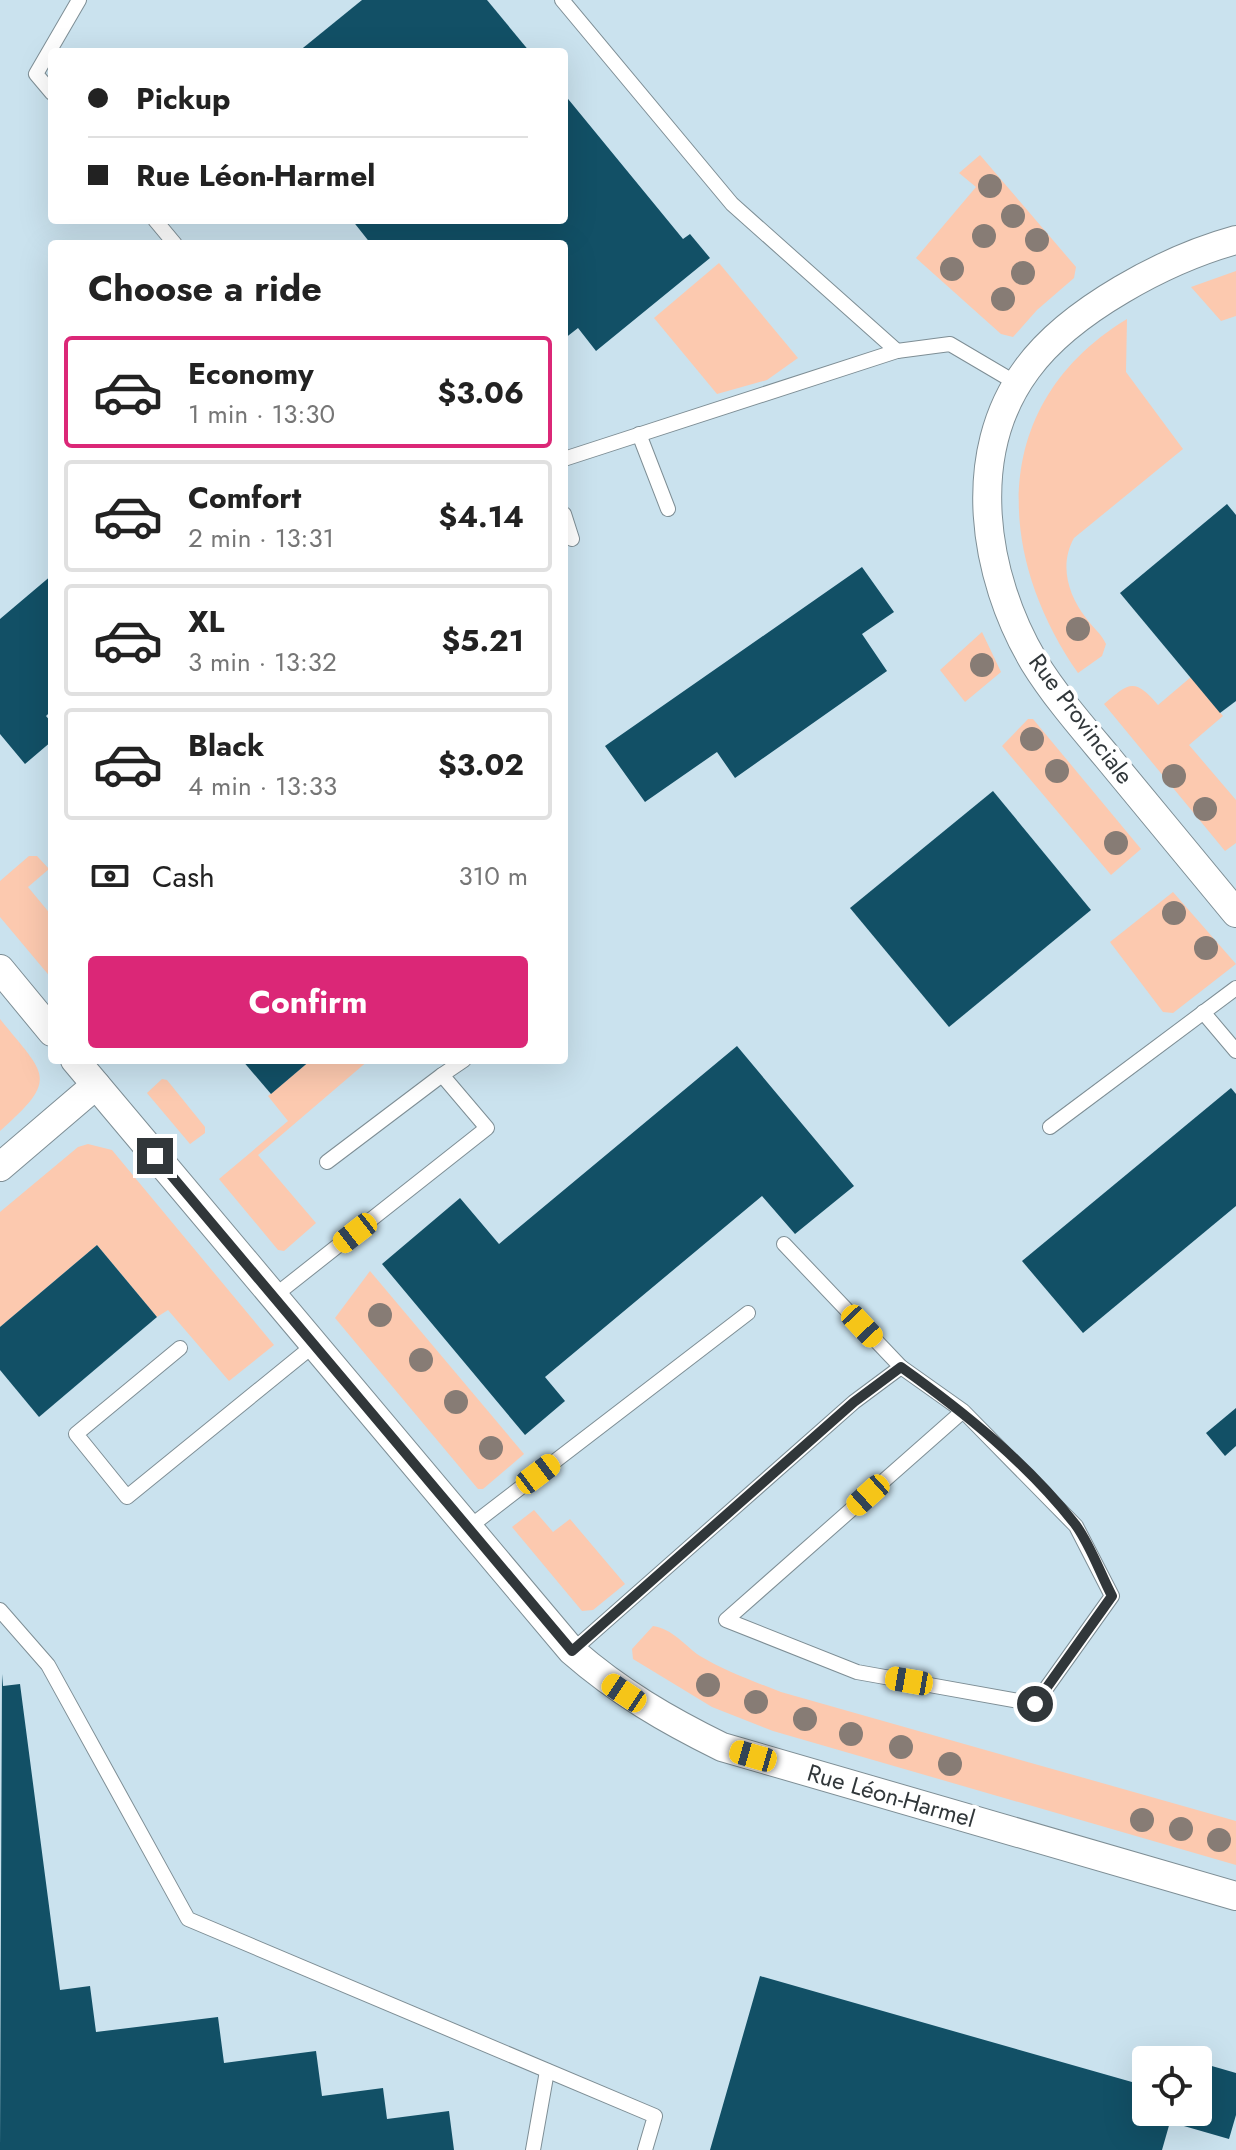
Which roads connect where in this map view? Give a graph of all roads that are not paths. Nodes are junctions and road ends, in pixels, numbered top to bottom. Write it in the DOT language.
graph roads {
  1 [pos="79,0"];
  2 [pos="562,0"];
  3 [pos="51,48"];
  4 [pos="48,53"];
  5 [pos="48,88"];
  6 [pos="158,224"];
  7 [pos="172,240"];
  8 [pos="1236,240"];
  9 [pos="897,351"];
  10 [pos="1018,384"];
  11 [pos="639,434"];
  12 [pos="568,458"];
  13 [pos="668,509"];
  14 [pos="568,526"];
  15 [pos="572,539"];
  16 [pos="1236,913"];
  17 [pos="0,969"];
  18 [pos="1236,988"];
  19 [pos="1203,1012"];
  20 [pos="48,1027"];
  21 [pos="1236,1051"];
  22 [pos="78,1064"];
  23 [pos="458,1064"];
  24 [pos="442,1075"];
  25 [pos="96,1085"];
  26 [pos="1050,1127"];
  27 [pos="327,1162"];
  28 [pos="0,1167"];
  29 [pos="784,1244"];
  30 [pos="273,1297"];
  31 [pos="748,1313"];
  32 [pos="314,1345"];
  33 [pos="180,1348"];
  34 [pos="901,1367"];
  35 [pos="963,1411"];
  36 [pos="468,1528"];
  37 [pos="0,1610"];
  38 [pos="572,1651"];
  39 [pos="1236,1896"];
  40 [pos="547,2071"];
  41 [pos="533,2150"];
  42 [pos="645,2150"];
  1 -- 3 [label="lane"];
  2 -- 9 [label="lane"];
  4 -- 5 [label="lane"];
  6 -- 7 [label="lane"];
  8 -- 10 [label="street, Rue Provinciale"];
  9 -- 10 [label="lane"];
  9 -- 11 [label="lane"];
  10 -- 16 [label="street, Rue Provinciale"];
  11 -- 12 [label="lane"];
  11 -- 13 [label="lane"];
  14 -- 15 [label="lane"];
  17 -- 20 [label="street"];
  18 -- 19 [label="lane"];
  19 -- 21 [label="lane"];
  19 -- 26 [label="lane"];
  22 -- 25 [label="street, Rue Léon-Harmel"];
  23 -- 24 [label="lane"];
  24 -- 27 [label="lane"];
  24 -- 30 [label="lane"];
  25 -- 28 [label="street"];
  25 -- 30 [label="street, Rue Léon-Harmel"];
  29 -- 34 [label="lane"];
  30 -- 32 [label="street, Rue Léon-Harmel"];
  31 -- 36 [label="lane"];
  32 -- 33 [label="lane"];
  32 -- 36 [label="street, Rue Léon-Harmel"];
  34 -- 35 [label="lane"];
  34 -- 38 [label="lane"];
  35 -- 35 [label="lane"];
  36 -- 38 [label="street, Rue Léon-Harmel"];
  37 -- 40 [label="lane"];
  38 -- 39 [label="street, Rue Léon-Harmel"];
  40 -- 41 [label="lane"];
  40 -- 42 [label="lane"];
}
